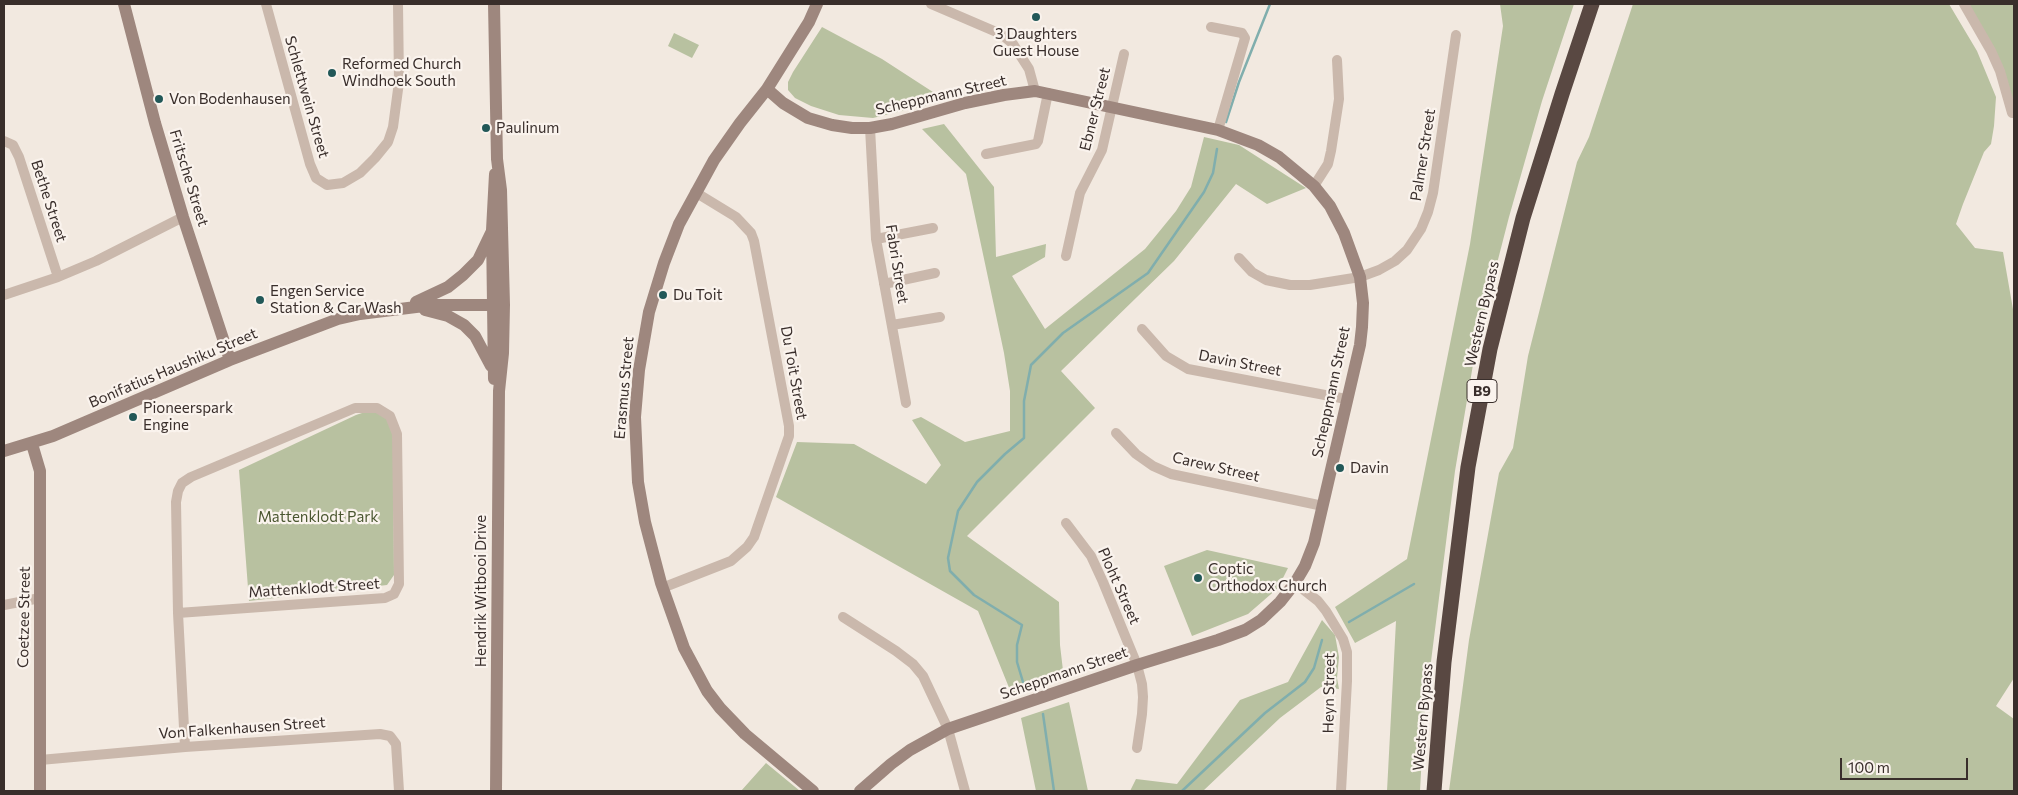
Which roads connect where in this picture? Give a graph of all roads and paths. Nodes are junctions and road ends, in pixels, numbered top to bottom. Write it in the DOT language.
graph roads {
  1 [pos="124,4"];
  2 [pos="266,4"];
  3 [pos="398,4"];
  4 [pos="494,4"];
  5 [pos="817,4"];
  6 [pos="931,4"];
  7 [pos="1592,4"];
  8 [pos="1964,4"];
  9 [pos="1211,27"];
  10 [pos="1456,35"];
  11 [pos="1124,54"];
  12 [pos="1337,60"];
  13 [pos="767,89"];
  14 [pos="1035,91"];
  15 [pos="1048,93"];
  16 [pos="1112,107"];
  17 [pos="2014,110"];
  18 [pos="870,128"];
  19 [pos="1218,130"];
  20 [pos="4,141"];
  21 [pos="986,154"];
  22 [pos="497,159"];
  23 [pos="1314,186"];
  24 [pos="695,192"];
  25 [pos="183,217"];
  26 [pos="933,228"];
  27 [pos="492,230"];
  28 [pos="876,239"];
  29 [pos="1066,256"];
  30 [pos="1239,258"];
  31 [pos="935,272"];
  32 [pos="58,277"];
  33 [pos="1360,277"];
  34 [pos="884,284"];
  35 [pos="4,295"];
  36 [pos="499,304"];
  37 [pos="402,308"];
  38 [pos="940,316"];
  39 [pos="892,325"];
  40 [pos="1142,329"];
  41 [pos="230,360"];
  42 [pos="493,371"];
  43 [pos="499,390"];
  44 [pos="1346,399"];
  45 [pos="906,403"];
  46 [pos="1116,433"];
  47 [pos="53,436"];
  48 [pos="32,444"];
  49 [pos="4,451"];
  50 [pos="40,471"];
  51 [pos="1323,506"];
  52 [pos="1066,523"];
  53 [pos="1295,583"];
  54 [pos="662,588"];
  55 [pos="40,598"];
  56 [pos="4,605"];
  57 [pos="178,613"];
  58 [pos="843,617"];
  59 [pos="1137,665"];
  60 [pos="948,729"];
  61 [pos="185,746"];
  62 [pos="1137,748"];
  63 [pos="40,760"];
  64 [pos="40,791"];
  65 [pos="399,791"];
  66 [pos="496,791"];
  67 [pos="813,791"];
  68 [pos="860,791"];
  69 [pos="965,791"];
  70 [pos="1340,791"];
  71 [pos="1434,791"];
  1 -- 25 [label="street, Fritsche Street"];
  2 -- 3 [label="street, Schlettwein Street"];
  4 -- 22 [label="street, Hendrik Witbooi Drive"];
  5 -- 13 [label="street, Erasmus Street"];
  6 -- 14 [label="street"];
  7 -- 71 [label="highway, Western Bypass / B9"];
  8 -- 17 [label="street"];
  9 -- 19 [label="street"];
  10 -- 33 [label="street, Palmer Street"];
  11 -- 16 [label="street, Ebner Street"];
  12 -- 23 [label="street"];
  13 -- 18 [label="street, Scheppmann Street"];
  13 -- 24 [label="street, Erasmus Street"];
  14 -- 15 [label="street, Scheppmann Street"];
  14 -- 18 [label="street, Scheppmann Street"];
  15 -- 16 [label="street, Scheppmann Street"];
  15 -- 21 [label="street"];
  16 -- 19 [label="street, Scheppmann Street"];
  16 -- 29 [label="street, Ebner Street"];
  18 -- 28 [label="street, Fabri Street"];
  19 -- 23 [label="street, Scheppmann Street"];
  20 -- 32 [label="street, Bethe Street"];
  22 -- 27 [label="street, Hendrik Witbooi Drive"];
  22 -- 36 [label="street, Hendrik Witbooi Drive"];
  23 -- 33 [label="street, Scheppmann Street"];
  24 -- 54 [label="street, Erasmus Street"];
  24 -- 54 [label="street, Du Toit Street"];
  25 -- 32 [label="street"];
  25 -- 41 [label="street, Fritsche Street"];
  26 -- 28 [label="street"];
  27 -- 36 [label="street, Hendrik Witbooi Drive"];
  27 -- 37 [label="street"];
  28 -- 34 [label="street, Fabri Street"];
  30 -- 33 [label="street, Palmer Street"];
  31 -- 34 [label="street"];
  32 -- 35 [label="street"];
  33 -- 44 [label="street, Scheppmann Street"];
  34 -- 39 [label="street, Fabri Street"];
  36 -- 37 [label="street, Bonifatius Haushiku Street"];
  36 -- 42 [label="street, Hendrik Witbooi Drive"];
  36 -- 43 [label="street, Hendrik Witbooi Drive"];
  37 -- 41 [label="street, Bonifatius Haushiku Street"];
  37 -- 42 [label="street"];
  38 -- 39 [label="street"];
  39 -- 45 [label="street, Fabri Street"];
  40 -- 44 [label="street, Davin Street"];
  41 -- 47 [label="street, Bonifatius Haushiku Street"];
  42 -- 43 [label="street, Hendrik Witbooi Drive"];
  43 -- 66 [label="street, Hendrik Witbooi Drive"];
  44 -- 51 [label="street, Scheppmann Street"];
  46 -- 51 [label="street, Carew Street"];
  47 -- 48 [label="street, Bonifatius Haushiku Street"];
  47 -- 50 [label="street"];
  48 -- 49 [label="street, Bonifatius Haushiku Street"];
  48 -- 50 [label="street, Coetzee Street"];
  49 -- 50 [label="street"];
  50 -- 55 [label="street, Coetzee Street"];
  51 -- 53 [label="street, Scheppmann Street"];
  52 -- 59 [label="street, Ploht Street"];
  53 -- 59 [label="street, Scheppmann Street"];
  53 -- 70 [label="street, Heyn Street"];
  54 -- 67 [label="street, Erasmus Street"];
  55 -- 56 [label="street"];
  55 -- 63 [label="street, Coetzee Street"];
  57 -- 57 [label="street, Mattenklodt Street"];
  57 -- 61 [label="street, Mattenklodt Street"];
  58 -- 60 [label="street"];
  59 -- 60 [label="street, Scheppmann Street"];
  59 -- 62 [label="street, Ploht Street"];
  60 -- 68 [label="street, Scheppmann Street"];
  60 -- 69 [label="street"];
  61 -- 63 [label="street, Von Falkenhausen Street"];
  61 -- 65 [label="street, Von Falkenhausen Street"];
  63 -- 64 [label="street, Coetzee Street"];
}
